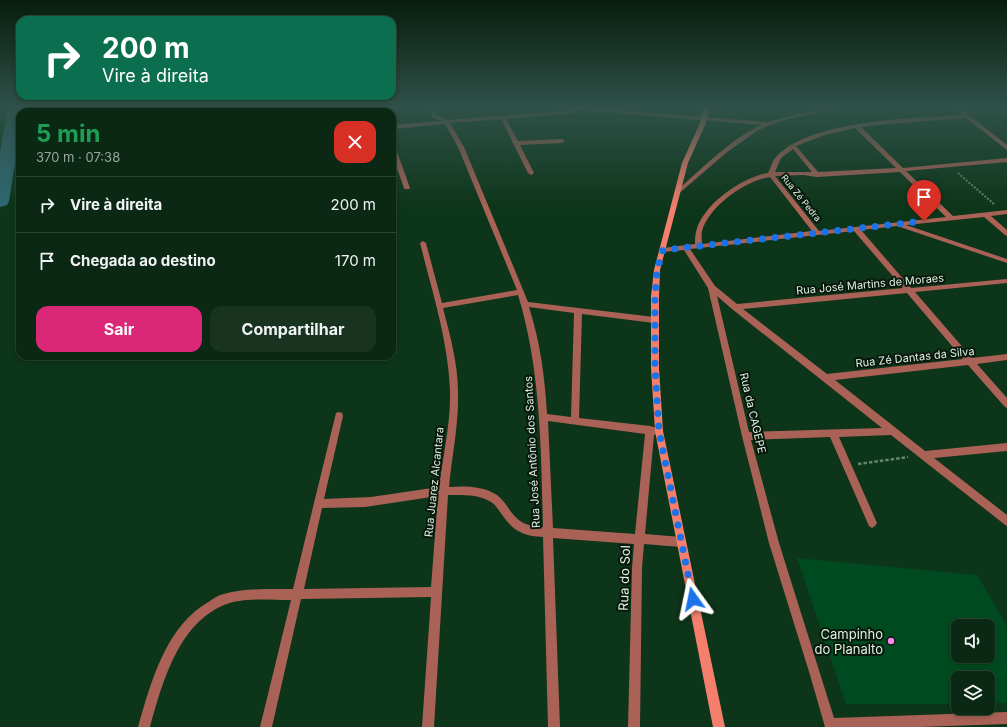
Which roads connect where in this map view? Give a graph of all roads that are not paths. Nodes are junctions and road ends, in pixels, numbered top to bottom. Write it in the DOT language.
graph roads {
  1 [pos="458,141"];
  2 [pos="562,141"];
  3 [pos="694,141"];
  4 [pos="739,141"];
  5 [pos="804,141"];
  6 [pos="872,141"];
  7 [pos="998,141"];
  8 [pos="516,143"];
  9 [pos="792,146"];
  10 [pos="1007,148"];
  11 [pos="396,157"];
  12 [pos="1007,160"];
  13 [pos="902,170"];
  14 [pos="531,173"];
  15 [pos="771,174"];
  16 [pos="817,175"];
  17 [pos="407,188"];
  18 [pos="677,193"];
  19 [pos="1005,212"];
  20 [pos="985,214"];
  21 [pos="951,218"];
  22 [pos="897,224"];
  23 [pos="856,229"];
  24 [pos="817,233"];
  25 [pos="1007,234"];
  26 [pos="423,243"];
  27 [pos="698,246"];
  28 [pos="685,247"];
  29 [pos="663,250"];
  30 [pos="1007,261"];
  31 [pos="1007,282"];
  32 [pos="712,288"];
  33 [pos="521,292"];
  34 [pos="910,292"];
  35 [pos="525,304"];
  36 [pos="439,306"];
  37 [pos="735,307"];
  38 [pos="578,311"];
  39 [pos="654,320"];
  40 [pos="1007,357"];
  41 [pos="970,362"];
  42 [pos="825,378"];
  43 [pos="1007,404"];
  44 [pos="339,416"];
  45 [pos="544,417"];
  46 [pos="575,420"];
  47 [pos="654,431"];
  48 [pos="892,431"];
  49 [pos="833,434"];
  50 [pos="746,436"];
  51 [pos="1007,447"];
  52 [pos="925,456"];
  53 [pos="444,491"];
  54 [pos="320,503"];
  55 [pos="1007,521"];
  56 [pos="872,523"];
  57 [pos="548,531"];
  58 [pos="640,538"];
  59 [pos="681,542"];
  60 [pos="437,592"];
  61 [pos="298,594"];
  62 [pos="1007,718"];
  63 [pos="958,723"];
  64 [pos="830,726"];
  65 [pos="144,727"];
  66 [pos="266,727"];
  67 [pos="428,727"];
  68 [pos="554,727"];
  69 [pos="634,727"];
  70 [pos="719,727"];
  1 -- 33 [label="street, Rua José Antônio dos Santos"];
  2 -- 8 [label="street"];
  3 -- 18 [label="street"];
  4 -- 18 [label="street"];
  5 -- 9 [label="street"];
  6 -- 13 [label="street"];
  7 -- 10 [label="street"];
  8 -- 14 [label="street"];
  9 -- 15 [label="street"];
  9 -- 16 [label="street"];
  11 -- 17 [label="street"];
  12 -- 13 [label="street"];
  13 -- 16 [label="street"];
  13 -- 21 [label="street"];
  15 -- 16 [label="street"];
  15 -- 24 [label="street, Rua Zé Pedra"];
  15 -- 27 [label="street"];
  18 -- 29 [label="street"];
  19 -- 20 [label="street"];
  20 -- 21 [label="street"];
  20 -- 25 [label="street"];
  21 -- 22 [label="street"];
  22 -- 23 [label="street"];
  22 -- 30 [label="street"];
  23 -- 24 [label="street"];
  23 -- 34 [label="street"];
  24 -- 27 [label="street"];
  26 -- 36 [label="street, Rua Juarez Alcantara"];
  27 -- 28 [label="street"];
  28 -- 29 [label="street"];
  28 -- 32 [label="street"];
  29 -- 39 [label="street"];
  31 -- 34 [label="street, Rua José Martins de Moraes"];
  32 -- 37 [label="street"];
  32 -- 50 [label="street, Rua da CAGEPE"];
  33 -- 35 [label="street, Rua José Antônio dos Santos"];
  33 -- 36 [label="street"];
  34 -- 37 [label="street, Rua José Martins de Moraes"];
  34 -- 41 [label="street"];
  35 -- 38 [label="street"];
  35 -- 45 [label="street, Rua José Antônio dos Santos"];
  36 -- 53 [label="street, Rua Juarez Alcantara"];
  37 -- 42 [label="street"];
  38 -- 39 [label="street"];
  38 -- 46 [label="street"];
  39 -- 47 [label="street"];
  40 -- 41 [label="street, Rua Zé Dantas da Silva"];
  41 -- 42 [label="street, Rua Zé Dantas da Silva"];
  41 -- 43 [label="street"];
  42 -- 48 [label="street"];
  44 -- 54 [label="street"];
  45 -- 46 [label="street"];
  45 -- 57 [label="street, Rua José Antônio dos Santos"];
  46 -- 47 [label="street"];
  47 -- 58 [label="street, Rua do Sol"];
  47 -- 59 [label="street"];
  48 -- 49 [label="street"];
  48 -- 52 [label="street"];
  49 -- 50 [label="street"];
  49 -- 56 [label="street"];
  50 -- 64 [label="street, Rua da CAGEPE"];
  51 -- 52 [label="street"];
  52 -- 55 [label="street"];
  53 -- 54 [label="street"];
  53 -- 57 [label="street"];
  53 -- 60 [label="street, Rua Juarez Alcantara"];
  54 -- 61 [label="street"];
  57 -- 58 [label="street"];
  57 -- 68 [label="street, Rua José Antônio dos Santos"];
  58 -- 59 [label="street"];
  58 -- 69 [label="street, Rua do Sol"];
  59 -- 70 [label="street"];
  60 -- 61 [label="street"];
  60 -- 67 [label="street, Rua Juarez Alcantara"];
  61 -- 65 [label="street"];
  61 -- 66 [label="street"];
  62 -- 63 [label="street"];
  63 -- 64 [label="street"];
}
